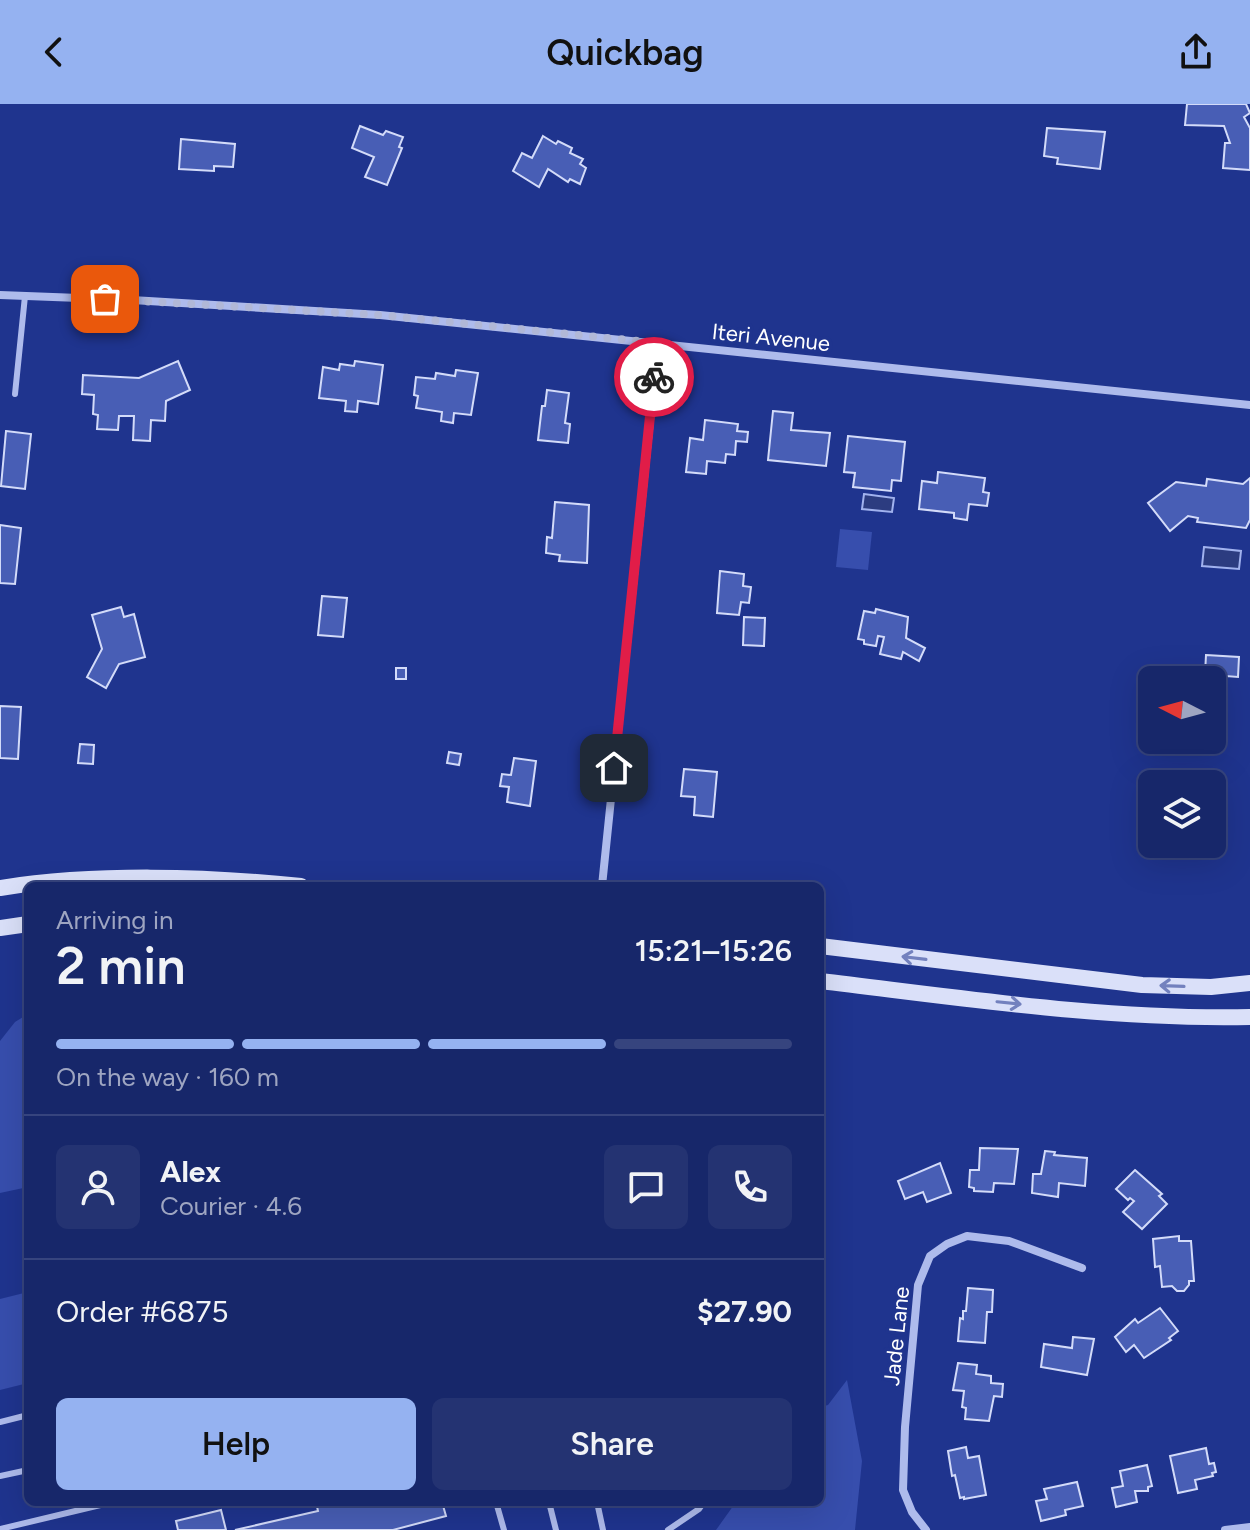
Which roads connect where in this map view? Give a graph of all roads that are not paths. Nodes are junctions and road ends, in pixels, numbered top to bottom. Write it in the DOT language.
graph roads {
  1 [pos="0,295"];
  2 [pos="25,296"];
  3 [pos="658,343"];
  4 [pos="15,394"];
  5 [pos="1250,405"];
  6 [pos="76,882"];
  7 [pos="264,882"];
  8 [pos="602,882"];
  9 [pos="24,886"];
  10 [pos="0,888"];
  11 [pos="24,925"];
  12 [pos="0,928"];
  13 [pos="824,946"];
  14 [pos="824,981"];
  15 [pos="1250,983"];
  16 [pos="1250,1017"];
  17 [pos="1082,1268"];
  18 [pos="24,1416"];
  19 [pos="0,1422"];
  20 [pos="24,1471"];
  21 [pos="0,1476"];
  22 [pos="96,1506"];
  23 [pos="497,1506"];
  24 [pos="550,1506"];
  25 [pos="598,1506"];
  26 [pos="701,1506"];
  27 [pos="1250,1527"];
  28 [pos="0,1529"];
  29 [pos="504,1530"];
  30 [pos="556,1530"];
  31 [pos="603,1530"];
  32 [pos="668,1530"];
  33 [pos="926,1530"];
  34 [pos="1225,1530"];
  1 -- 2 [label="street, Iteri Avenue"];
  2 -- 3 [label="street, Iteri Avenue"];
  2 -- 4 [label="lane"];
  3 -- 5 [label="street, Iteri Avenue"];
  3 -- 8 [label="street"];
  6 -- 7 [label="main road"];
  9 -- 10 [label="main road"];
  11 -- 12 [label="main road"];
  15 -- 13 [label="main road, one-way"];
  14 -- 16 [label="main road, one-way"];
  17 -- 33 [label="street, Jade Lane"];
  18 -- 19 [label="lane"];
  20 -- 21 [label="lane"];
  22 -- 28 [label="lane"];
  23 -- 29 [label="lane"];
  24 -- 30 [label="lane"];
  25 -- 31 [label="lane"];
  26 -- 32 [label="lane"];
  27 -- 34 [label="street"];
}
